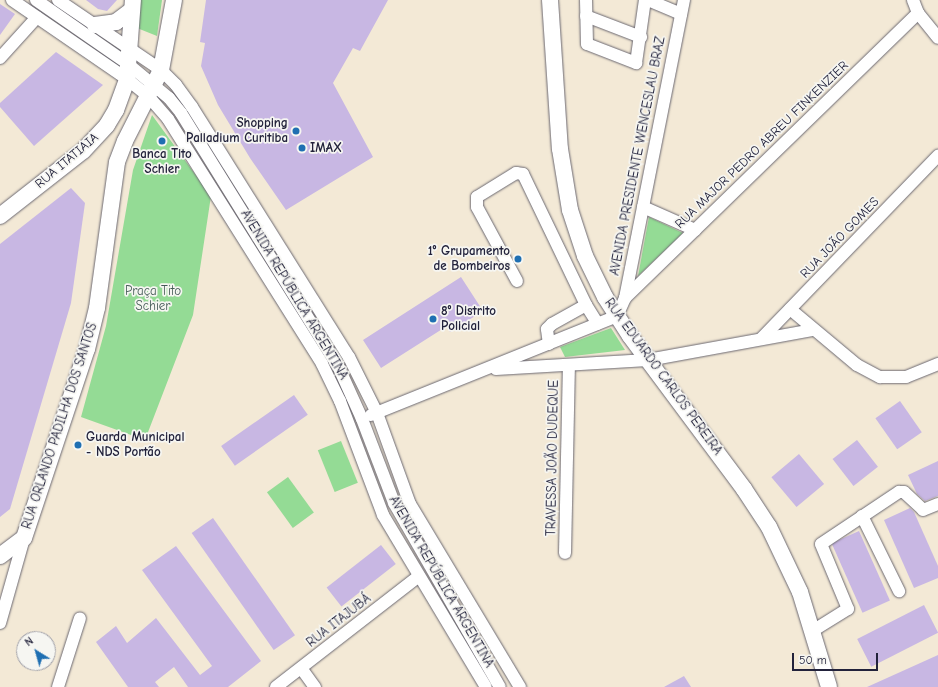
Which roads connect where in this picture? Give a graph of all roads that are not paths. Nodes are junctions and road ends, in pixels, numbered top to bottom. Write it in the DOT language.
graph roads {
  1 [pos="12,0"];
  2 [pos="36,0"];
  3 [pos="58,0"];
  4 [pos="174,0"];
  5 [pos="550,0"];
  6 [pos="586,0"];
  7 [pos="646,0"];
  8 [pos="684,0"];
  9 [pos="913,0"];
  10 [pos="133,5"];
  11 [pos="918,12"];
  12 [pos="681,14"];
  13 [pos="586,16"];
  14 [pos="37,17"];
  15 [pos="95,25"];
  16 [pos="641,37"];
  17 [pos="938,38"];
  18 [pos="0,58"];
  19 [pos="128,64"];
  20 [pos="162,70"];
  21 [pos="152,91"];
  22 [pos="938,156"];
  23 [pos="643,207"];
  24 [pos="0,216"];
  25 [pos="695,230"];
  26 [pos="517,281"];
  27 [pos="624,298"];
  28 [pos="586,305"];
  29 [pos="790,309"];
  30 [pos="617,316"];
  31 [pos="598,324"];
  32 [pos="814,330"];
  33 [pos="761,339"];
  34 [pos="549,344"];
  35 [pos="648,360"];
  36 [pos="938,364"];
  37 [pos="569,365"];
  38 [pos="486,369"];
  39 [pos="377,413"];
  40 [pos="362,419"];
  41 [pos="350,424"];
  42 [pos="938,504"];
  43 [pos="862,516"];
  44 [pos="24,538"];
  45 [pos="565,553"];
  46 [pos="0,556"];
  47 [pos="419,576"];
  48 [pos="899,591"];
  49 [pos="80,618"];
  50 [pos="0,623"];
  51 [pos="814,630"];
  52 [pos="301,668"];
  53 [pos="58,687"];
  54 [pos="276,687"];
  55 [pos="315,687"];
  56 [pos="486,687"];
  57 [pos="500,687"];
  58 [pos="520,687"];
  59 [pos="829,687"];
  1 -- 14 [label="street, AVENIDA REPÚBLICA ARGENTINA"];
  2 -- 19 [label="street"];
  3 -- 15 [label="street, AVENIDA REPÚBLICA ARGENTINA"];
  4 -- 20 [label="main road, RUA ORLANDO PADILHA DOS SANTOS"];
  5 -- 30 [label="main road, RUA EDUARDO CARLOS PEREIRA"];
  6 -- 13 [label="street"];
  7 -- 12 [label="street"];
  7 -- 16 [label="street"];
  8 -- 12 [label="street, AVENIDA PRESIDENTE WENCESLAU BRAZ"];
  9 -- 11 [label="street"];
  10 -- 15 [label="main road"];
  10 -- 19 [label="main road, RUA ITATIAIA"];
  11 -- 17 [label="street"];
  11 -- 25 [label="street, RUA MAJOR PEDRO ABREU FINKENZIER"];
  12 -- 23 [label="street, AVENIDA PRESIDENTE WENCESLAU BRAZ"];
  13 -- 16 [label="street"];
  13 -- 16 [label="street"];
  14 -- 18 [label="street"];
  14 -- 19 [label="street, AVENIDA REPÚBLICA ARGENTINA"];
  15 -- 19 [label="street, AVENIDA REPÚBLICA ARGENTINA"];
  19 -- 20 [label="street, AVENIDA REPÚBLICA ARGENTINA"];
  19 -- 21 [label="street, AVENIDA REPÚBLICA ARGENTINA"];
  19 -- 24 [label="main road, RUA ITATIAIA"];
  20 -- 21 [label="main road, RUA ORLANDO PADILHA DOS SANTOS"];
  20 -- 39 [label="street, AVENIDA REPÚBLICA ARGENTINA"];
  21 -- 40 [label="street"];
  21 -- 41 [label="street, AVENIDA REPÚBLICA ARGENTINA"];
  21 -- 44 [label="main road, RUA ORLANDO PADILHA DOS SANTOS"];
  22 -- 29 [label="street, RUA JOÃO GOMES"];
  23 -- 25 [label="street"];
  23 -- 27 [label="street, AVENIDA PRESIDENTE WENCESLAU BRAZ"];
  25 -- 27 [label="street, RUA MAJOR PEDRO ABREU FINKENZIER"];
  26 -- 28 [label="street"];
  27 -- 30 [label="street, AVENIDA PRESIDENTE WENCESLAU BRAZ"];
  28 -- 31 [label="street"];
  28 -- 34 [label="street"];
  29 -- 32 [label="street"];
  29 -- 33 [label="street, RUA JOÃO GOMES"];
  30 -- 31 [label="street"];
  30 -- 35 [label="main road, RUA EDUARDO CARLOS PEREIRA"];
  31 -- 34 [label="street"];
  32 -- 33 [label="street"];
  32 -- 36 [label="street"];
  33 -- 35 [label="street"];
  34 -- 38 [label="street"];
  35 -- 37 [label="street"];
  35 -- 51 [label="main road, RUA EDUARDO CARLOS PEREIRA"];
  37 -- 38 [label="street"];
  37 -- 45 [label="street, TRAVESSA JOÃO DUDEQUE"];
  38 -- 39 [label="street"];
  39 -- 40 [label="street"];
  39 -- 58 [label="street, AVENIDA REPÚBLICA ARGENTINA"];
  40 -- 41 [label="street"];
  40 -- 57 [label="street"];
  41 -- 47 [label="street, AVENIDA REPÚBLICA ARGENTINA"];
  42 -- 43 [label="street"];
  43 -- 48 [label="street"];
  43 -- 51 [label="street"];
  44 -- 46 [label="main road"];
  44 -- 50 [label="street, RUA ORLANDO PADILHA DOS SANTOS"];
  47 -- 52 [label="street, RUA ITAJUBÁ"];
  47 -- 56 [label="street, AVENIDA REPÚBLICA ARGENTINA"];
  49 -- 53 [label="street"];
  51 -- 59 [label="main road, RUA EDUARDO CARLOS PEREIRA"];
  52 -- 54 [label="street, RUA ITAJUBÁ"];
  52 -- 55 [label="street"];
}
